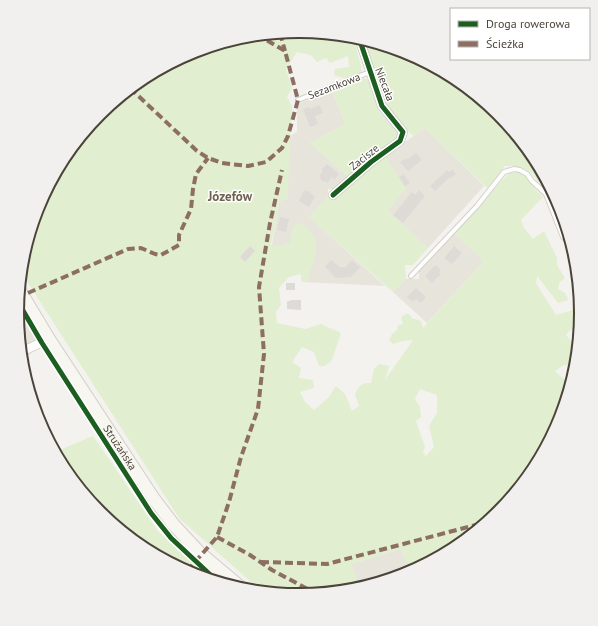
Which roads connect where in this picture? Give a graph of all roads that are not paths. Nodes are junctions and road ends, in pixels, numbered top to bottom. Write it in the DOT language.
graph roads {
  1 [pos="361,45"];
  2 [pos="370,72"];
  3 [pos="298,100"];
  4 [pos="403,132"];
  5 [pos="333,195"];
  6 [pos="563,237"];
  7 [pos="411,276"];
  8 [pos="25,299"];
  9 [pos="49,339"];
  10 [pos="26,350"];
  11 [pos="232,580"];
  1 -- 2 [label="street, Niecała"];
  2 -- 3 [label="lane, Sezamkowa"];
  2 -- 4 [label="street, Niecała"];
  4 -- 5 [label="street, Zacisze"];
  6 -- 7 [label="lane"];
  8 -- 9 [label="main road, Strużańska"];
  9 -- 10 [label="street"];
  9 -- 11 [label="main road, Strużańska"];
}
